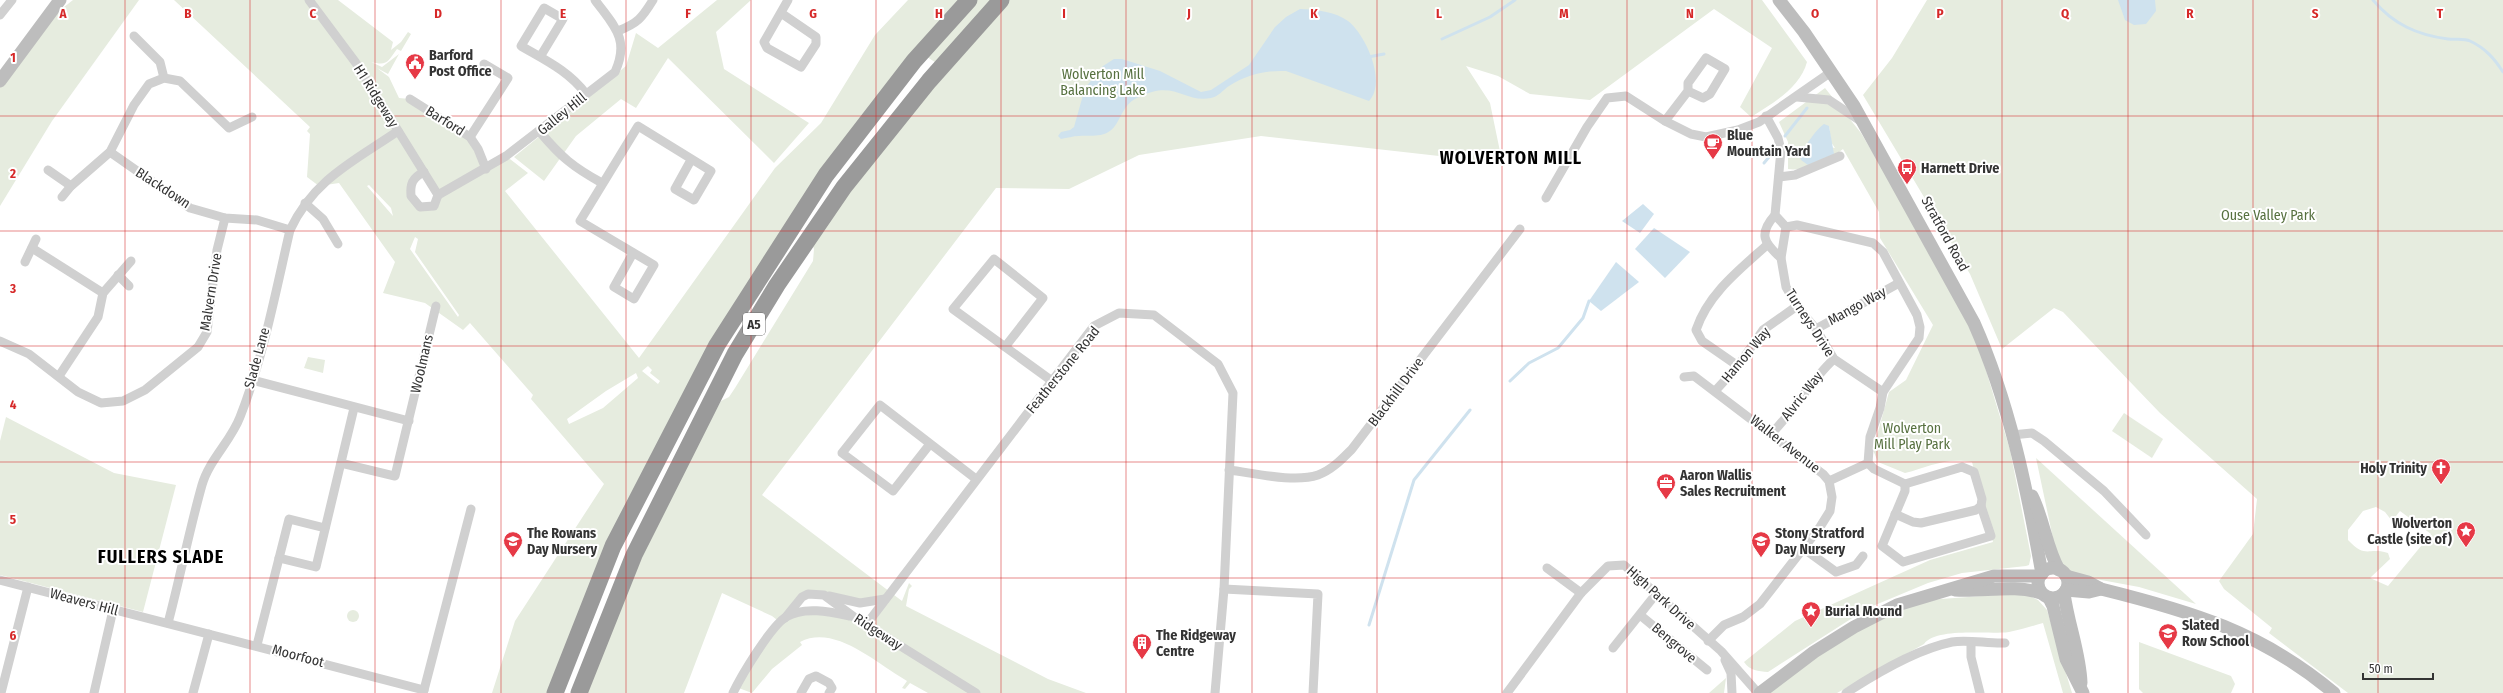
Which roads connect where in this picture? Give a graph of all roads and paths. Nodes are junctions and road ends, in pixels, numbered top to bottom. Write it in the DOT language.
graph roads {
  1 [pos="12,0"];
  2 [pos="60,0"];
  3 [pos="309,0"];
  4 [pos="596,0"];
  5 [pos="653,0"];
  6 [pos="788,0"];
  7 [pos="969,0"];
  8 [pos="1001,0"];
  9 [pos="1779,0"];
  10 [pos="781,13"];
  11 [pos="0,15"];
  12 [pos="618,31"];
  13 [pos="134,36"];
  14 [pos="540,57"];
  15 [pos="484,64"];
  16 [pos="1831,72"];
  17 [pos="164,78"];
  18 [pos="0,81"];
  19 [pos="1688,91"];
  20 [pos="586,94"];
  21 [pos="1797,96"];
  22 [pos="410,99"];
  23 [pos="1766,116"];
  24 [pos="252,117"];
  25 [pos="1665,121"];
  26 [pos="1863,123"];
  27 [pos="229,128"];
  28 [pos="398,131"];
  29 [pos="540,132"];
  30 [pos="221,134"];
  31 [pos="470,137"];
  32 [pos="110,152"];
  33 [pos="1840,156"];
  34 [pos="691,160"];
  35 [pos="486,169"];
  36 [pos="48,170"];
  37 [pos="424,172"];
  38 [pos="1779,176"];
  39 [pos="602,183"];
  40 [pos="71,186"];
  41 [pos="438,195"];
  42 [pos="62,197"];
  43 [pos="1546,198"];
  44 [pos="305,203"];
  45 [pos="1775,215"];
  46 [pos="225,218"];
  47 [pos="1786,227"];
  48 [pos="1520,229"];
  49 [pos="290,230"];
  50 [pos="36,239"];
  51 [pos="338,244"];
  52 [pos="1767,245"];
  53 [pos="32,248"];
  54 [pos="633,253"];
  55 [pos="1780,258"];
  56 [pos="130,261"];
  57 [pos="24,262"];
  58 [pos="118,274"];
  59 [pos="1899,283"];
  60 [pos="129,286"];
  61 [pos="103,293"];
  62 [pos="436,306"];
  63 [pos="1797,306"];
  64 [pos="1816,329"];
  65 [pos="0,341"];
  66 [pos="1005,347"];
  67 [pos="1834,360"];
  68 [pos="1738,366"];
  69 [pos="58,376"];
  70 [pos="1684,377"];
  71 [pos="252,380"];
  72 [pos="1052,381"];
  73 [pos="1716,390"];
  74 [pos="1883,392"];
  75 [pos="354,408"];
  76 [pos="408,421"];
  77 [pos="1772,433"];
  78 [pos="2012,435"];
  79 [pos="930,444"];
  80 [pos="341,463"];
  81 [pos="1868,463"];
  82 [pos="1229,470"];
  83 [pos="976,479"];
  84 [pos="1829,481"];
  85 [pos="1904,484"];
  86 [pos="2027,485"];
  87 [pos="1981,506"];
  88 [pos="470,509"];
  89 [pos="1895,514"];
  90 [pos="325,528"];
  91 [pos="2146,535"];
  92 [pos="1803,548"];
  93 [pos="1863,556"];
  94 [pos="279,558"];
  95 [pos="2039,559"];
  96 [pos="1547,568"];
  97 [pos="2063,573"];
  98 [pos="2041,575"];
  99 [pos="2012,576"];
  100 [pos="0,580"];
  101 [pos="28,587"];
  102 [pos="1224,589"];
  103 [pos="1953,589"];
  104 [pos="2095,591"];
  105 [pos="2065,592"];
  106 [pos="1581,593"];
  107 [pos="1656,594"];
  108 [pos="824,595"];
  109 [pos="2045,595"];
  110 [pos="885,599"];
  111 [pos="2066,608"];
  112 [pos="113,610"];
  113 [pos="1640,615"];
  114 [pos="854,617"];
  115 [pos="786,618"];
  116 [pos="168,624"];
  117 [pos="866,625"];
  118 [pos="209,634"];
  119 [pos="1708,641"];
  120 [pos="1971,643"];
  121 [pos="2005,643"];
  122 [pos="256,645"];
  123 [pos="1613,648"];
  124 [pos="1721,651"];
  125 [pos="1707,670"];
  126 [pos="2082,690"];
  127 [pos="423,692"];
  128 [pos="1,693"];
  129 [pos="94,693"];
  130 [pos="193,693"];
  131 [pos="555,693"];
  132 [pos="579,693"];
  133 [pos="733,693"];
  134 [pos="801,693"];
  135 [pos="829,693"];
  136 [pos="976,693"];
  137 [pos="1215,693"];
  138 [pos="1313,693"];
  139 [pos="1507,693"];
  140 [pos="1732,693"];
  141 [pos="1759,693"];
  142 [pos="1846,693"];
  143 [pos="1980,693"];
  144 [pos="2334,693"];
  1 -- 11 [label="street"];
  2 -- 18 [label="street"];
  3 -- 28 [label="street, H1 Ridgeway"];
  4 -- 12 [label="street, Galley Hill"];
  5 -- 12 [label="street"];
  6 -- 10 [label="street"];
  7 -- 131 [label="highway, A5"];
  8 -- 132 [label="highway, A5"];
  9 -- 16 [label="street, Stratford Road"];
  10 -- 10 [label="street"];
  12 -- 20 [label="street, Galley Hill"];
  13 -- 17 [label="street"];
  14 -- 14 [label="street"];
  14 -- 20 [label="street"];
  15 -- 31 [label="street"];
  16 -- 21 [label="street"];
  16 -- 26 [label="street, Stratford Road"];
  17 -- 27 [label="street"];
  17 -- 32 [label="street"];
  19 -- 19 [label="street"];
  19 -- 25 [label="street"];
  20 -- 29 [label="street, Galley Hill"];
  21 -- 23 [label="street"];
  21 -- 26 [label="street"];
  22 -- 31 [label="street, Barford"];
  23 -- 25 [label="street"];
  23 -- 38 [label="street"];
  24 -- 27 [label="street"];
  25 -- 43 [label="street"];
  26 -- 78 [label="street, Stratford Road"];
  27 -- 30 [label="street"];
  28 -- 37 [label="street, H1 Ridgeway"];
  28 -- 44 [label="street, Slade Lane"];
  29 -- 35 [label="street, Galley Hill"];
  29 -- 39 [label="street"];
  31 -- 35 [label="street, Barford"];
  32 -- 40 [label="street"];
  32 -- 46 [label="street, Blackdown"];
  33 -- 38 [label="street"];
  34 -- 39 [label="street"];
  35 -- 41 [label="street, Galley Hill"];
  36 -- 40 [label="street"];
  37 -- 41 [label="street, H1 Ridgeway"];
  37 -- 41 [label="street, Galley Hill"];
  38 -- 45 [label="street"];
  39 -- 54 [label="street"];
  40 -- 42 [label="street"];
  44 -- 49 [label="street, Slade Lane"];
  44 -- 51 [label="street"];
  45 -- 47 [label="street"];
  45 -- 52 [label="street"];
  46 -- 49 [label="street, Blackdown"];
  46 -- 69 [label="street, Malvern Drive"];
  47 -- 55 [label="street, Turneys Drive"];
  47 -- 59 [label="street"];
  48 -- 82 [label="street, Blackhill Drive"];
  49 -- 71 [label="street, Slade Lane"];
  50 -- 53 [label="street"];
  52 -- 55 [label="street"];
  52 -- 68 [label="street"];
  53 -- 57 [label="street"];
  53 -- 61 [label="street"];
  54 -- 54 [label="street"];
  55 -- 63 [label="street, Turneys Drive"];
  56 -- 58 [label="street"];
  58 -- 60 [label="street"];
  58 -- 61 [label="street"];
  59 -- 64 [label="street, Mango Way"];
  59 -- 74 [label="street"];
  61 -- 69 [label="street"];
  62 -- 76 [label="street, Woolmans"];
  63 -- 64 [label="street, Turneys Drive"];
  63 -- 68 [label="street, Hamon Way"];
  64 -- 67 [label="street, Turneys Drive"];
  65 -- 69 [label="street, Malvern Drive"];
  66 -- 66 [label="street"];
  66 -- 72 [label="street"];
  67 -- 74 [label="street, Turneys Drive"];
  67 -- 77 [label="street, Alvric Way"];
  68 -- 73 [label="street, Hamon Way"];
  70 -- 73 [label="street, Walker Avenue"];
  71 -- 75 [label="street"];
  71 -- 116 [label="street, Slade Lane"];
  72 -- 82 [label="street, Featherstone Road"];
  72 -- 83 [label="street, Featherstone Road"];
  73 -- 77 [label="street, Walker Avenue"];
  74 -- 81 [label="street"];
  75 -- 76 [label="street"];
  75 -- 80 [label="street"];
  76 -- 80 [label="street, Woolmans"];
  77 -- 84 [label="street, Walker Avenue"];
  78 -- 86 [label="street, Stratford Road"];
  78 -- 91 [label="street"];
  79 -- 79 [label="street"];
  79 -- 83 [label="street"];
  80 -- 90 [label="street"];
  81 -- 84 [label="street"];
  81 -- 85 [label="street"];
  82 -- 102 [label="street, Featherstone Road"];
  83 -- 110 [label="street, Featherstone Road"];
  84 -- 92 [label="street, Walker Avenue"];
  85 -- 87 [label="street"];
  85 -- 89 [label="street"];
  86 -- 95 [label="street, Stratford Road"];
  86 -- 97 [label="street, Stratford Road"];
  87 -- 89 [label="street"];
  87 -- 89 [label="street"];
  88 -- 127 [label="street"];
  90 -- 94 [label="street"];
  90 -- 94 [label="street"];
  92 -- 93 [label="street"];
  92 -- 119 [label="street, Walker Avenue"];
  94 -- 122 [label="street"];
  95 -- 98 [label="street, Stratford Road"];
  95 -- 99 [label="street"];
  96 -- 106 [label="street"];
  97 -- 98 [label="street"];
  97 -- 104 [label="street"];
  97 -- 105 [label="street"];
  98 -- 99 [label="street"];
  98 -- 109 [label="street"];
  99 -- 103 [label="street"];
  100 -- 101 [label="street, Weavers Hill"];
  101 -- 112 [label="street, Weavers Hill"];
  101 -- 128 [label="street"];
  102 -- 137 [label="street, Featherstone Road"];
  102 -- 138 [label="street"];
  103 -- 109 [label="street"];
  103 -- 141 [label="street"];
  104 -- 105 [label="street"];
  104 -- 111 [label="street"];
  104 -- 144 [label="street"];
  105 -- 109 [label="street"];
  105 -- 111 [label="street"];
  106 -- 107 [label="street, High Park Drive"];
  106 -- 139 [label="street, High Park Drive"];
  107 -- 113 [label="street, Bengrove"];
  107 -- 119 [label="street, High Park Drive"];
  108 -- 110 [label="street"];
  108 -- 114 [label="street, Ridgeway"];
  108 -- 115 [label="street"];
  109 -- 126 [label="street"];
  110 -- 117 [label="street, Featherstone Road"];
  111 -- 126 [label="street"];
  112 -- 116 [label="street, Weavers Hill"];
  112 -- 129 [label="street"];
  113 -- 123 [label="street, Bengrove"];
  113 -- 125 [label="street, Bengrove"];
  114 -- 115 [label="street"];
  114 -- 117 [label="street, Ridgeway"];
  115 -- 133 [label="street"];
  116 -- 118 [label="street, Moorfoot"];
  117 -- 136 [label="street, Ridgeway"];
  118 -- 122 [label="street, Moorfoot"];
  118 -- 130 [label="street"];
  119 -- 124 [label="street, High Park Drive"];
  120 -- 121 [label="street"];
  120 -- 142 [label="street"];
  120 -- 143 [label="street"];
  122 -- 127 [label="street, Moorfoot"];
  124 -- 140 [label="street, High Park Drive"];
  124 -- 141 [label="street, High Park Drive"];
  134 -- 135 [label="street"];
}
